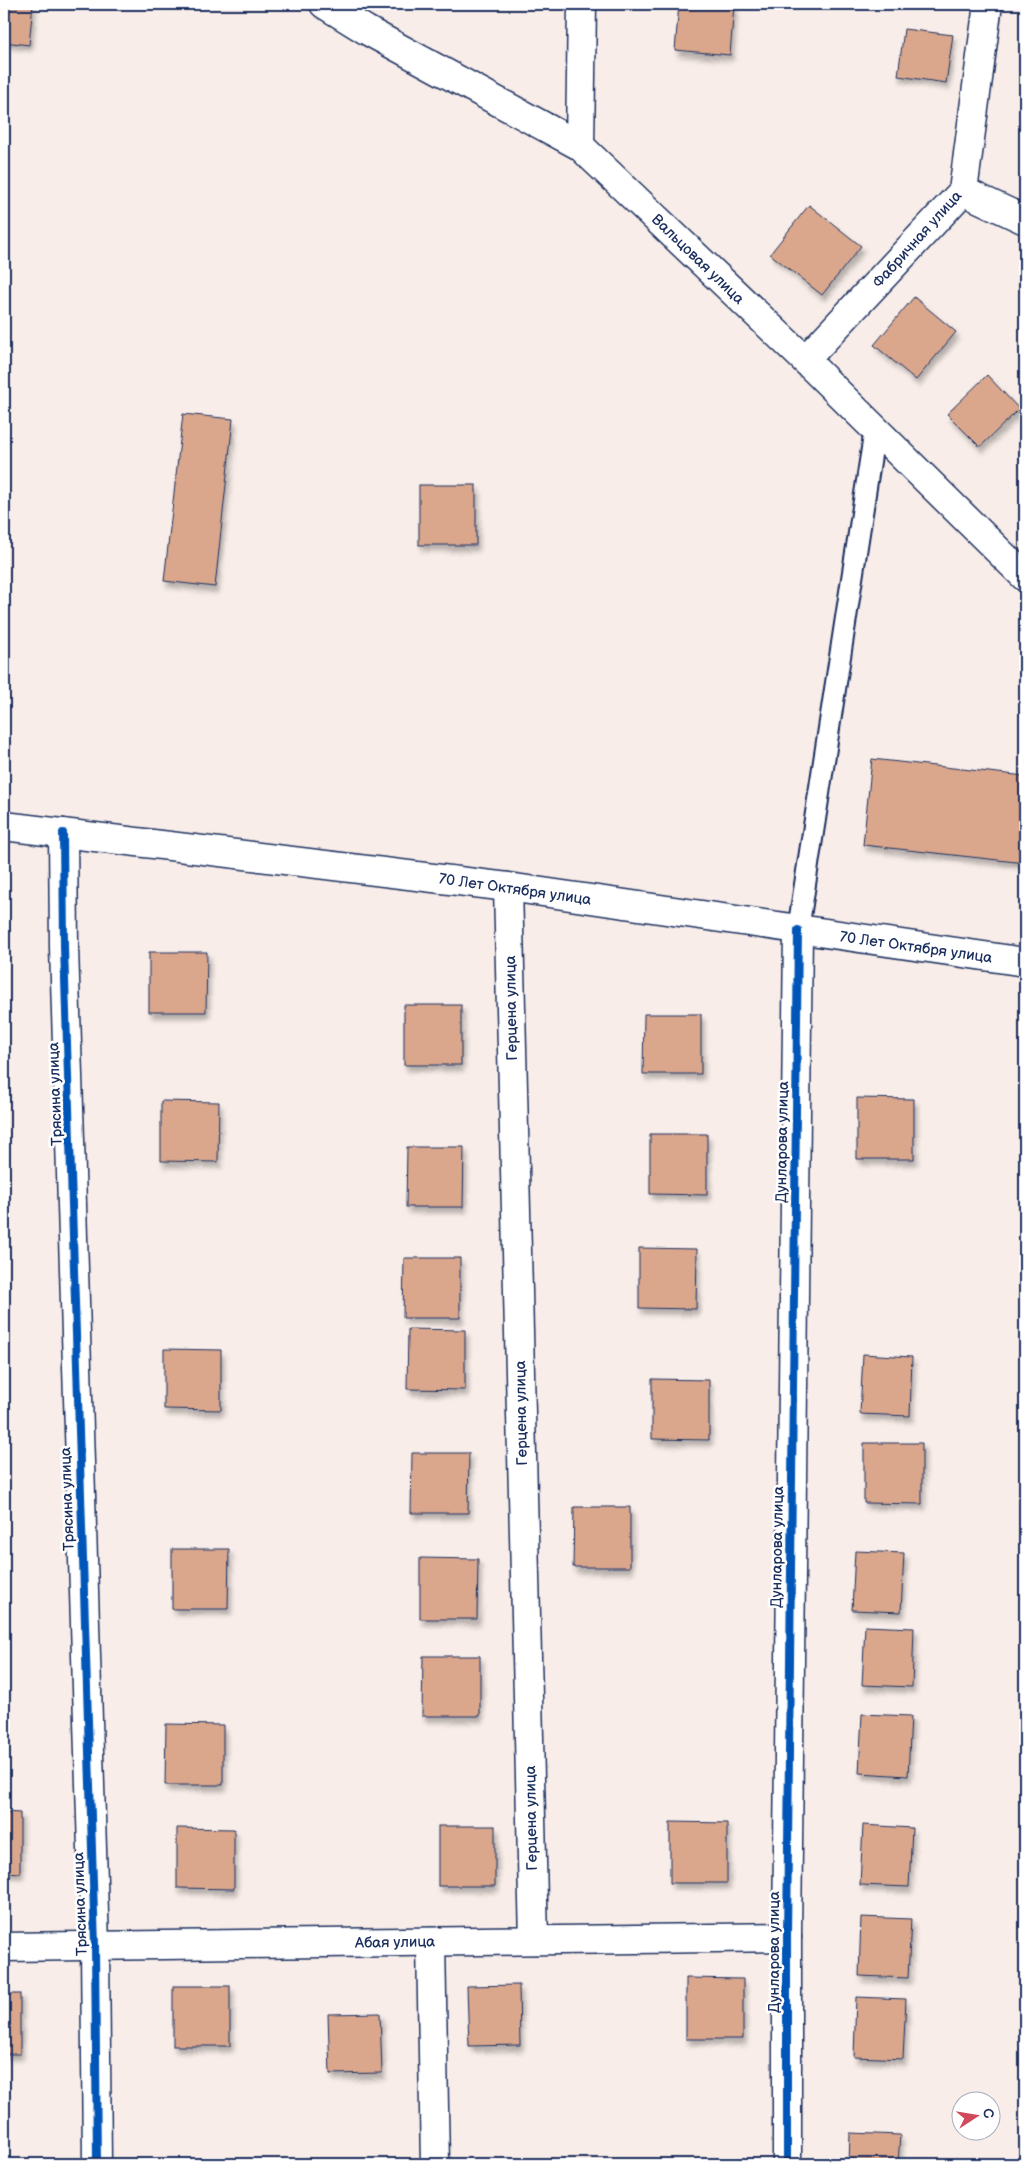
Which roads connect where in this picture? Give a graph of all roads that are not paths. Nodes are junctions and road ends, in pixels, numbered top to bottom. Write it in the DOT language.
graph roads {
  1 [pos="324,4"];
  2 [pos="582,4"];
  3 [pos="988,4"];
  4 [pos="580,146"];
  5 [pos="963,191"];
  6 [pos="1025,220"];
  7 [pos="805,360"];
  8 [pos="875,429"];
  9 [pos="1025,577"];
  10 [pos="4,826"];
  11 [pos="63,833"];
  12 [pos="508,887"];
  13 [pos="798,930"];
  14 [pos="1025,962"];
  15 [pos="787,1937"];
  16 [pos="534,1940"];
  17 [pos="431,1942"];
  18 [pos="95,1946"];
  19 [pos="4,1947"];
  20 [pos="96,2164"];
  21 [pos="434,2164"];
  22 [pos="787,2164"];
  1 -- 4 [label="street, Вальцовая улица"];
  2 -- 4 [label="street"];
  3 -- 5 [label="street, Фабричная улица"];
  4 -- 7 [label="street, Вальцовая улица"];
  5 -- 6 [label="street"];
  5 -- 7 [label="street, Фабричная улица"];
  7 -- 8 [label="street, Вальцовая улица"];
  8 -- 9 [label="street, Вальцовая улица"];
  8 -- 13 [label="lane"];
  10 -- 11 [label="street, 70 Лет Октября улица"];
  11 -- 12 [label="street, 70 Лет Октября улица"];
  11 -- 18 [label="street, Трясина улица"];
  12 -- 13 [label="street, 70 Лет Октября улица"];
  12 -- 16 [label="street, Герцена улица"];
  13 -- 14 [label="street, 70 Лет Октября улица"];
  13 -- 15 [label="street, Дунларова улица"];
  15 -- 16 [label="street, Абая улица"];
  15 -- 22 [label="street, Дунларова улица"];
  16 -- 17 [label="street, Абая улица"];
  17 -- 18 [label="street, Абая улица"];
  17 -- 21 [label="street"];
  18 -- 19 [label="street, Абая улица"];
  18 -- 20 [label="street, Трясина улица"];
}
